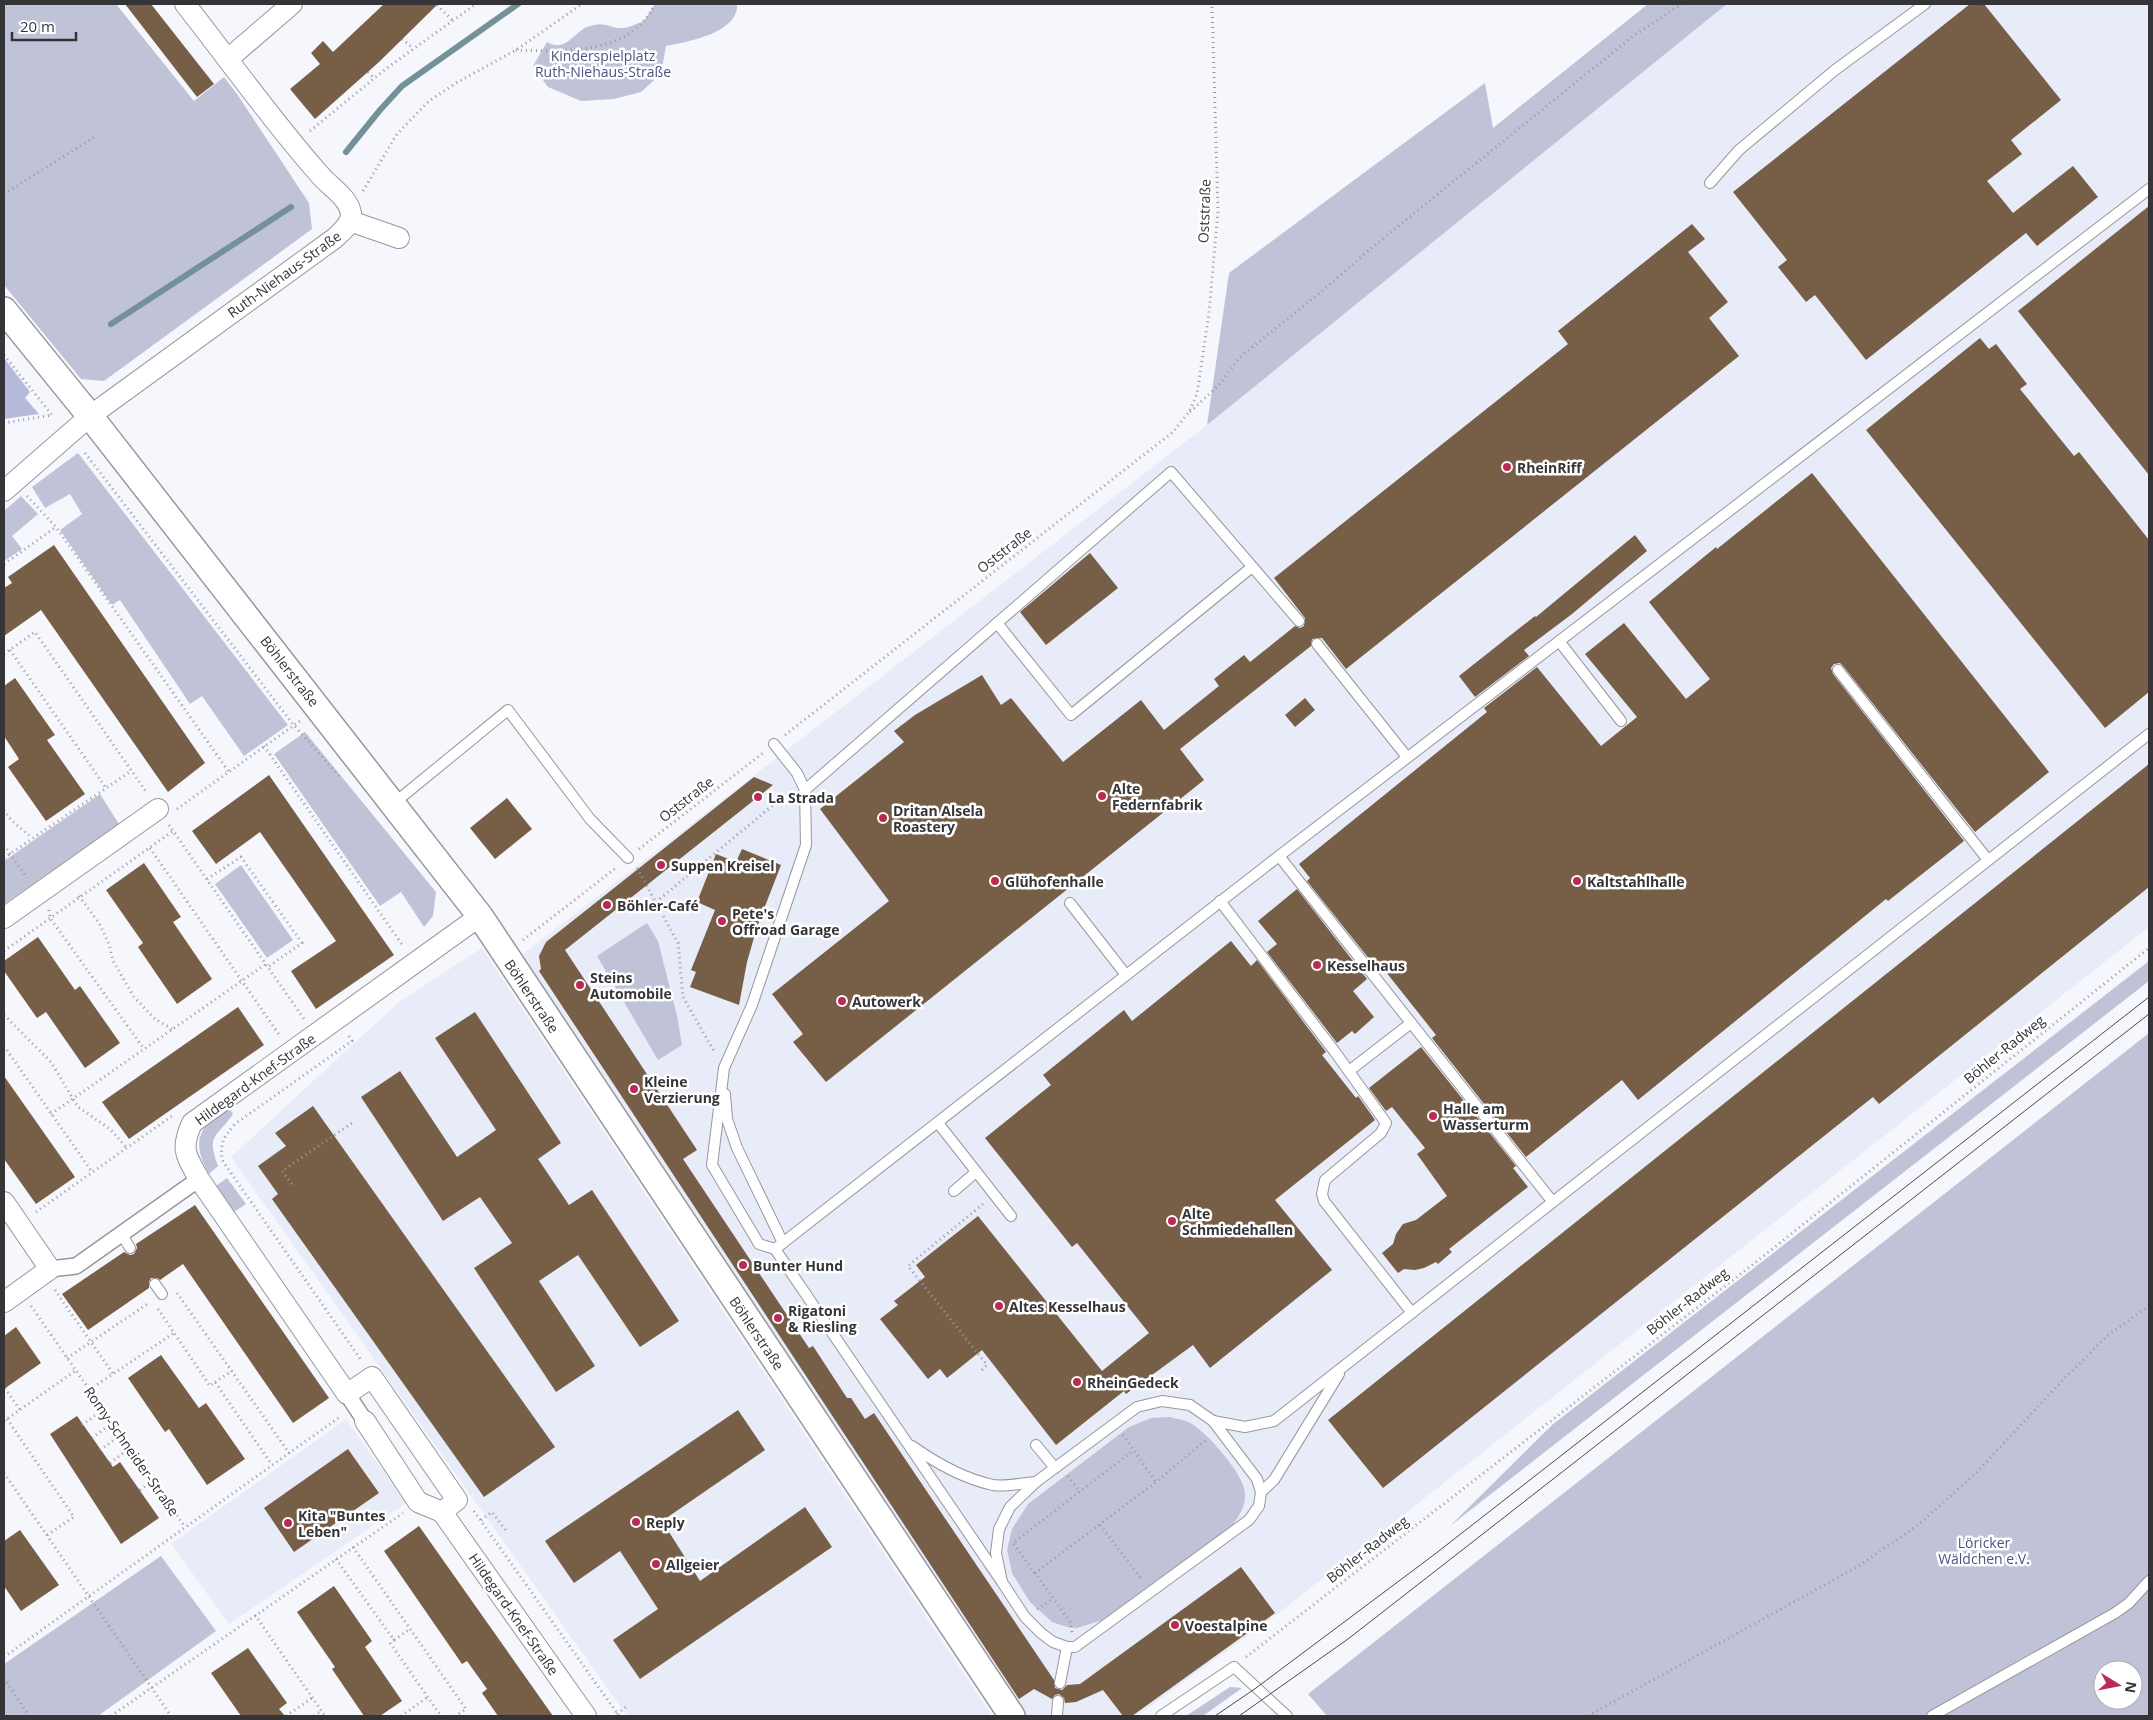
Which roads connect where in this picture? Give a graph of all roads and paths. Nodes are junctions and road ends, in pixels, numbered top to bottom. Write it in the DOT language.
graph roads {
  1 [pos="185,4"];
  2 [pos="292,4"];
  3 [pos="476,4"];
  4 [pos="582,4"];
  5 [pos="655,4"];
  6 [pos="1212,4"];
  7 [pos="1682,4"];
  8 [pos="1926,4"];
  9 [pos="437,5"];
  10 [pos="452,20"];
  11 [pos="402,39"];
  12 [pos="413,48"];
  13 [pos="516,50"];
  14 [pos="228,59"];
  15 [pos="368,72"];
  16 [pos="374,78"];
  17 [pos="325,110"];
  18 [pos="329,115"];
  19 [pos="96,136"];
  20 [pos="293,145"];
  21 [pos="1710,183"];
  22 [pos="2149,189"];
  23 [pos="4,194"];
  24 [pos="348,213"];
  25 [pos="399,238"];
  26 [pos="4,310"];
  27 [pos="4,354"];
  28 [pos="90,416"];
  29 [pos="1184,418"];
  30 [pos="4,423"];
  31 [pos="85,453"];
  32 [pos="9,487"];
  33 [pos="56,527"];
  34 [pos="4,564"];
  35 [pos="1252,567"];
  36 [pos="1299,621"];
  37 [pos="997,623"];
  38 [pos="1559,641"];
  39 [pos="1317,644"];
  40 [pos="10,650"];
  41 [pos="1838,670"];
  42 [pos="318,708"];
  43 [pos="1621,720"];
  44 [pos="294,725"];
  45 [pos="2149,734"];
  46 [pos="774,744"];
  47 [pos="264,746"];
  48 [pos="1407,757"];
  49 [pos="131,771"];
  50 [pos="229,772"];
  51 [pos="345,782"];
  52 [pos="106,788"];
  53 [pos="804,790"];
  54 [pos="392,805"];
  55 [pos="4,810"];
  56 [pos="166,810"];
  57 [pos="174,831"];
  58 [pos="32,838"];
  59 [pos="4,845"];
  60 [pos="150,848"];
  61 [pos="10,854"];
  62 [pos="1279,856"];
  63 [pos="4,858"];
  64 [pos="628,858"];
  65 [pos="1988,860"];
  66 [pos="64,875"];
  67 [pos="207,880"];
  68 [pos="38,894"];
  69 [pos="80,897"];
  70 [pos="656,902"];
  71 [pos="1220,902"];
  72 [pos="1070,903"];
  73 [pos="480,916"];
  74 [pos="4,918"];
  75 [pos="50,918"];
  76 [pos="2149,948"];
  77 [pos="4,951"];
  78 [pos="505,954"];
  79 [pos="415,963"];
  80 [pos="1126,975"];
  81 [pos="241,981"];
  82 [pos="4,1015"];
  83 [pos="337,1019"];
  84 [pos="1411,1023"];
  85 [pos="172,1030"];
  86 [pos="4,1046"];
  87 [pos="144,1049"];
  88 [pos="291,1052"];
  89 [pos="724,1068"];
  90 [pos="1349,1071"];
  91 [pos="72,1099"];
  92 [pos="178,1111"];
  93 [pos="51,1114"];
  94 [pos="352,1123"];
  95 [pos="938,1123"];
  96 [pos="127,1148"];
  97 [pos="92,1172"];
  98 [pos="976,1172"];
  99 [pos="199,1179"];
  100 [pos="292,1184"];
  101 [pos="954,1191"];
  102 [pos="994,1195"];
  103 [pos="1552,1201"];
  104 [pos="4,1202"];
  105 [pos="1011,1216"];
  106 [pos="19,1224"];
  107 [pos="121,1233"];
  108 [pos="779,1246"];
  109 [pos="130,1248"];
  110 [pos="47,1271"];
  111 [pos="155,1284"];
  112 [pos="20,1290"];
  113 [pos="162,1294"];
  114 [pos="4,1302"];
  115 [pos="2149,1306"];
  116 [pos="1412,1313"];
  117 [pos="174,1333"];
  118 [pos="91,1342"];
  119 [pos="67,1358"];
  120 [pos="1342,1368"];
  121 [pos="982,1370"];
  122 [pos="76,1371"];
  123 [pos="232,1371"];
  124 [pos="113,1374"];
  125 [pos="372,1378"];
  126 [pos="215,1382"];
  127 [pos="5,1388"];
  128 [pos="89,1390"];
  129 [pos="356,1407"];
  130 [pos="20,1410"];
  131 [pos="103,1410"];
  132 [pos="5,1420"];
  133 [pos="1213,1421"];
  134 [pos="112,1423"];
  135 [pos="1115,1423"];
  136 [pos="82,1425"];
  137 [pos="121,1436"];
  138 [pos="92,1438"];
  139 [pos="907,1443"];
  140 [pos="1036,1445"];
  141 [pos="130,1448"];
  142 [pos="100,1450"];
  143 [pos="1134,1450"];
  144 [pos="289,1453"];
  145 [pos="110,1463"];
  146 [pos="272,1465"];
  147 [pos="1055,1468"];
  148 [pos="4,1473"];
  149 [pos="152,1480"];
  150 [pos="1036,1482"];
  151 [pos="1156,1482"];
  152 [pos="140,1490"];
  153 [pos="1261,1492"];
  154 [pos="418,1502"];
  155 [pos="449,1506"];
  156 [pos="481,1520"];
  157 [pos="1100,1525"];
  158 [pos="185,1527"];
  159 [pos="507,1532"];
  160 [pos="47,1535"];
  161 [pos="353,1547"];
  162 [pos="336,1559"];
  163 [pos="1035,1573"];
  164 [pos="2149,1581"];
  165 [pos="1002,1582"];
  166 [pos="1151,1592"];
  167 [pos="89,1596"];
  168 [pos="1053,1599"];
  169 [pos="1031,1613"];
  170 [pos="254,1615"];
  171 [pos="410,1629"];
  172 [pos="394,1640"];
  173 [pos="1071,1647"];
  174 [pos="4,1657"];
  175 [pos="1234,1667"];
  176 [pos="4,1678"];
  177 [pos="1060,1683"];
  178 [pos="152,1688"];
  179 [pos="428,1697"];
  180 [pos="312,1698"];
  181 [pos="1058,1701"];
  182 [pos="626,1707"];
  183 [pos="321,1711"];
  184 [pos="618,1715"];
  185 [pos="30,1716"];
  186 [pos="111,1716"];
  187 [pos="171,1716"];
  188 [pos="286,1716"];
  189 [pos="314,1716"];
  190 [pos="325,1716"];
  191 [pos="401,1716"];
  192 [pos="441,1716"];
  193 [pos="457,1716"];
  194 [pos="586,1716"];
  195 [pos="1012,1716"];
  196 [pos="1057,1716"];
  197 [pos="1162,1716"];
  198 [pos="1287,1716"];
  199 [pos="1588,1716"];
  200 [pos="1932,1716"];
  1 -- 14 [label="street"];
  2 -- 14 [label="street"];
  3 -- 10 [label="path"];
  4 -- 13 [label="path"];
  5 -- 13 [label="path"];
  6 -- 29 [label="path, Oststraße"];
  7 -- 29 [label="path"];
  8 -- 21 [label="lane"];
  9 -- 10 [label="path"];
  10 -- 12 [label="path"];
  11 -- 12 [label="path"];
  12 -- 16 [label="path"];
  13 -- 24 [label="path"];
  14 -- 20 [label="street"];
  15 -- 16 [label="path"];
  16 -- 18 [label="path"];
  17 -- 18 [label="path"];
  18 -- 20 [label="path"];
  19 -- 23 [label="path"];
  20 -- 24 [label="street"];
  22 -- 38 [label="lane"];
  24 -- 25 [label="street"];
  24 -- 28 [label="street, Ruth-Niehaus-Straße"];
  26 -- 28 [label="street, Böhlerstraße"];
  27 -- 30 [label="path"];
  28 -- 32 [label="street, Ruth-Niehaus-Straße"];
  28 -- 42 [label="street, Böhlerstraße"];
  29 -- 46 [label="path, Oststraße"];
  31 -- 44 [label="path"];
  32 -- 33 [label="path"];
  33 -- 34 [label="path"];
  33 -- 50 [label="path"];
  35 -- 36 [label="lane"];
  35 -- 37 [label="lane"];
  35 -- 37 [label="lane"];
  37 -- 53 [label="lane"];
  38 -- 43 [label="lane"];
  38 -- 48 [label="lane"];
  39 -- 48 [label="lane"];
  40 -- 52 [label="path"];
  41 -- 65 [label="lane"];
  42 -- 44 [label="path"];
  42 -- 54 [label="street, Böhlerstraße"];
  44 -- 47 [label="path"];
  44 -- 51 [label="path"];
  45 -- 65 [label="lane"];
  46 -- 53 [label="lane"];
  46 -- 64 [label="path, Oststraße"];
  47 -- 50 [label="path"];
  47 -- 79 [label="path"];
  48 -- 62 [label="lane"];
  49 -- 52 [label="path"];
  50 -- 56 [label="path"];
  52 -- 58 [label="path"];
  53 -- 70 [label="path"];
  53 -- 89 [label="lane"];
  54 -- 64 [label="lane"];
  54 -- 73 [label="street, Böhlerstraße"];
  55 -- 58 [label="path"];
  56 -- 66 [label="street"];
  57 -- 60 [label="path"];
  58 -- 61 [label="path"];
  59 -- 61 [label="path"];
  60 -- 69 [label="path"];
  60 -- 81 [label="path"];
  61 -- 63 [label="path"];
  61 -- 68 [label="path"];
  62 -- 71 [label="lane"];
  62 -- 84 [label="lane"];
  64 -- 70 [label="path"];
  64 -- 78 [label="path, Oststraße"];
  65 -- 103 [label="lane"];
  66 -- 68 [label="street"];
  66 -- 69 [label="path"];
  67 -- 81 [label="path"];
  68 -- 74 [label="street"];
  68 -- 75 [label="path"];
  69 -- 75 [label="path"];
  69 -- 85 [label="path"];
  70 -- 89 [label="path"];
  71 -- 80 [label="lane"];
  71 -- 90 [label="lane"];
  72 -- 80 [label="lane"];
  73 -- 78 [label="street, Böhlerstraße"];
  73 -- 79 [label="street, Hildegard-Knef-Straße"];
  75 -- 77 [label="path"];
  75 -- 87 [label="path"];
  76 -- 175 [label="path, Böhler-Radweg"];
  78 -- 195 [label="street, Böhlerstraße"];
  79 -- 83 [label="street, Hildegard-Knef-Straße"];
  80 -- 95 [label="lane"];
  81 -- 85 [label="path"];
  81 -- 88 [label="path"];
  82 -- 91 [label="path"];
  83 -- 88 [label="street, Hildegard-Knef-Straße"];
  83 -- 125 [label="path"];
  84 -- 90 [label="lane"];
  84 -- 103 [label="lane"];
  85 -- 87 [label="path"];
  86 -- 93 [label="path"];
  87 -- 91 [label="path"];
  88 -- 99 [label="street, Hildegard-Knef-Straße"];
  89 -- 108 [label="lane"];
  89 -- 108 [label="lane"];
  90 -- 116 [label="lane"];
  91 -- 93 [label="path"];
  91 -- 96 [label="path"];
  92 -- 96 [label="path"];
  93 -- 97 [label="path"];
  94 -- 100 [label="path"];
  95 -- 98 [label="lane"];
  95 -- 108 [label="lane"];
  96 -- 97 [label="path"];
  97 -- 106 [label="path"];
  98 -- 101 [label="lane"];
  98 -- 102 [label="lane"];
  99 -- 107 [label="street"];
  99 -- 129 [label="street, Hildegard-Knef-Straße"];
  102 -- 105 [label="lane"];
  102 -- 121 [label="path"];
  103 -- 116 [label="lane"];
  104 -- 106 [label="street"];
  106 -- 110 [label="street"];
  107 -- 109 [label="lane"];
  107 -- 110 [label="street"];
  108 -- 139 [label="lane"];
  110 -- 112 [label="street"];
  110 -- 118 [label="path"];
  111 -- 113 [label="lane"];
  112 -- 114 [label="street"];
  112 -- 119 [label="path, Romy-Schneider-Straße"];
  113 -- 123 [label="path"];
  115 -- 199 [label="path"];
  116 -- 120 [label="lane"];
  117 -- 118 [label="path"];
  117 -- 124 [label="path"];
  117 -- 126 [label="path"];
  118 -- 119 [label="path"];
  118 -- 124 [label="path"];
  119 -- 122 [label="path, Romy-Schneider-Straße"];
  120 -- 133 [label="lane"];
  120 -- 153 [label="lane"];
  122 -- 128 [label="path, Romy-Schneider-Straße"];
  122 -- 130 [label="path"];
  123 -- 126 [label="path"];
  123 -- 144 [label="path"];
  124 -- 128 [label="path"];
  125 -- 129 [label="street"];
  125 -- 155 [label="street, Hildegard-Knef-Straße"];
  126 -- 146 [label="path"];
  127 -- 130 [label="path"];
  128 -- 131 [label="path, Romy-Schneider-Straße"];
  129 -- 144 [label="path"];
  129 -- 154 [label="street, Hildegard-Knef-Straße"];
  130 -- 132 [label="path"];
  131 -- 134 [label="path, Romy-Schneider-Straße"];
  131 -- 136 [label="path"];
  132 -- 160 [label="path"];
  133 -- 135 [label="lane"];
  133 -- 151 [label="path"];
  133 -- 153 [label="lane"];
  134 -- 137 [label="path, Romy-Schneider-Straße"];
  134 -- 138 [label="path"];
  135 -- 143 [label="path"];
  135 -- 147 [label="lane"];
  137 -- 141 [label="path, Romy-Schneider-Straße"];
  137 -- 142 [label="path"];
  139 -- 150 [label="lane"];
  139 -- 165 [label="lane"];
  140 -- 147 [label="lane"];
  141 -- 145 [label="path"];
  141 -- 149 [label="path, Romy-Schneider-Straße"];
  143 -- 151 [label="path"];
  143 -- 163 [label="path"];
  144 -- 146 [label="path"];
  146 -- 158 [label="path"];
  147 -- 150 [label="lane"];
  148 -- 160 [label="path"];
  149 -- 152 [label="path"];
  149 -- 158 [label="path, Romy-Schneider-Straße"];
  150 -- 165 [label="lane"];
  151 -- 157 [label="path"];
  153 -- 166 [label="lane"];
  154 -- 155 [label="street"];
  154 -- 161 [label="path"];
  155 -- 156 [label="path"];
  155 -- 194 [label="street, Hildegard-Knef-Straße"];
  156 -- 159 [label="path"];
  156 -- 184 [label="path"];
  157 -- 163 [label="path"];
  157 -- 166 [label="path"];
  158 -- 167 [label="path, Romy-Schneider-Straße"];
  160 -- 167 [label="path"];
  161 -- 162 [label="path"];
  161 -- 171 [label="path"];
  162 -- 170 [label="path"];
  162 -- 172 [label="path"];
  163 -- 168 [label="path"];
  164 -- 200 [label="lane"];
  165 -- 173 [label="lane"];
  166 -- 173 [label="lane"];
  167 -- 174 [label="path, Romy-Schneider-Straße"];
  167 -- 178 [label="path"];
  168 -- 169 [label="path"];
  168 -- 173 [label="path"];
  170 -- 178 [label="path"];
  170 -- 180 [label="path"];
  171 -- 172 [label="path"];
  171 -- 193 [label="path"];
  172 -- 179 [label="path"];
  173 -- 177 [label="lane"];
  175 -- 197 [label="lane"];
  175 -- 198 [label="lane"];
  176 -- 185 [label="path"];
  178 -- 186 [label="path"];
  178 -- 187 [label="path"];
  179 -- 191 [label="path"];
  179 -- 192 [label="path"];
  180 -- 183 [label="path"];
  180 -- 188 [label="path"];
  181 -- 196 [label="lane"];
  182 -- 184 [label="path"];
  183 -- 189 [label="path"];
  183 -- 190 [label="path"];
}
